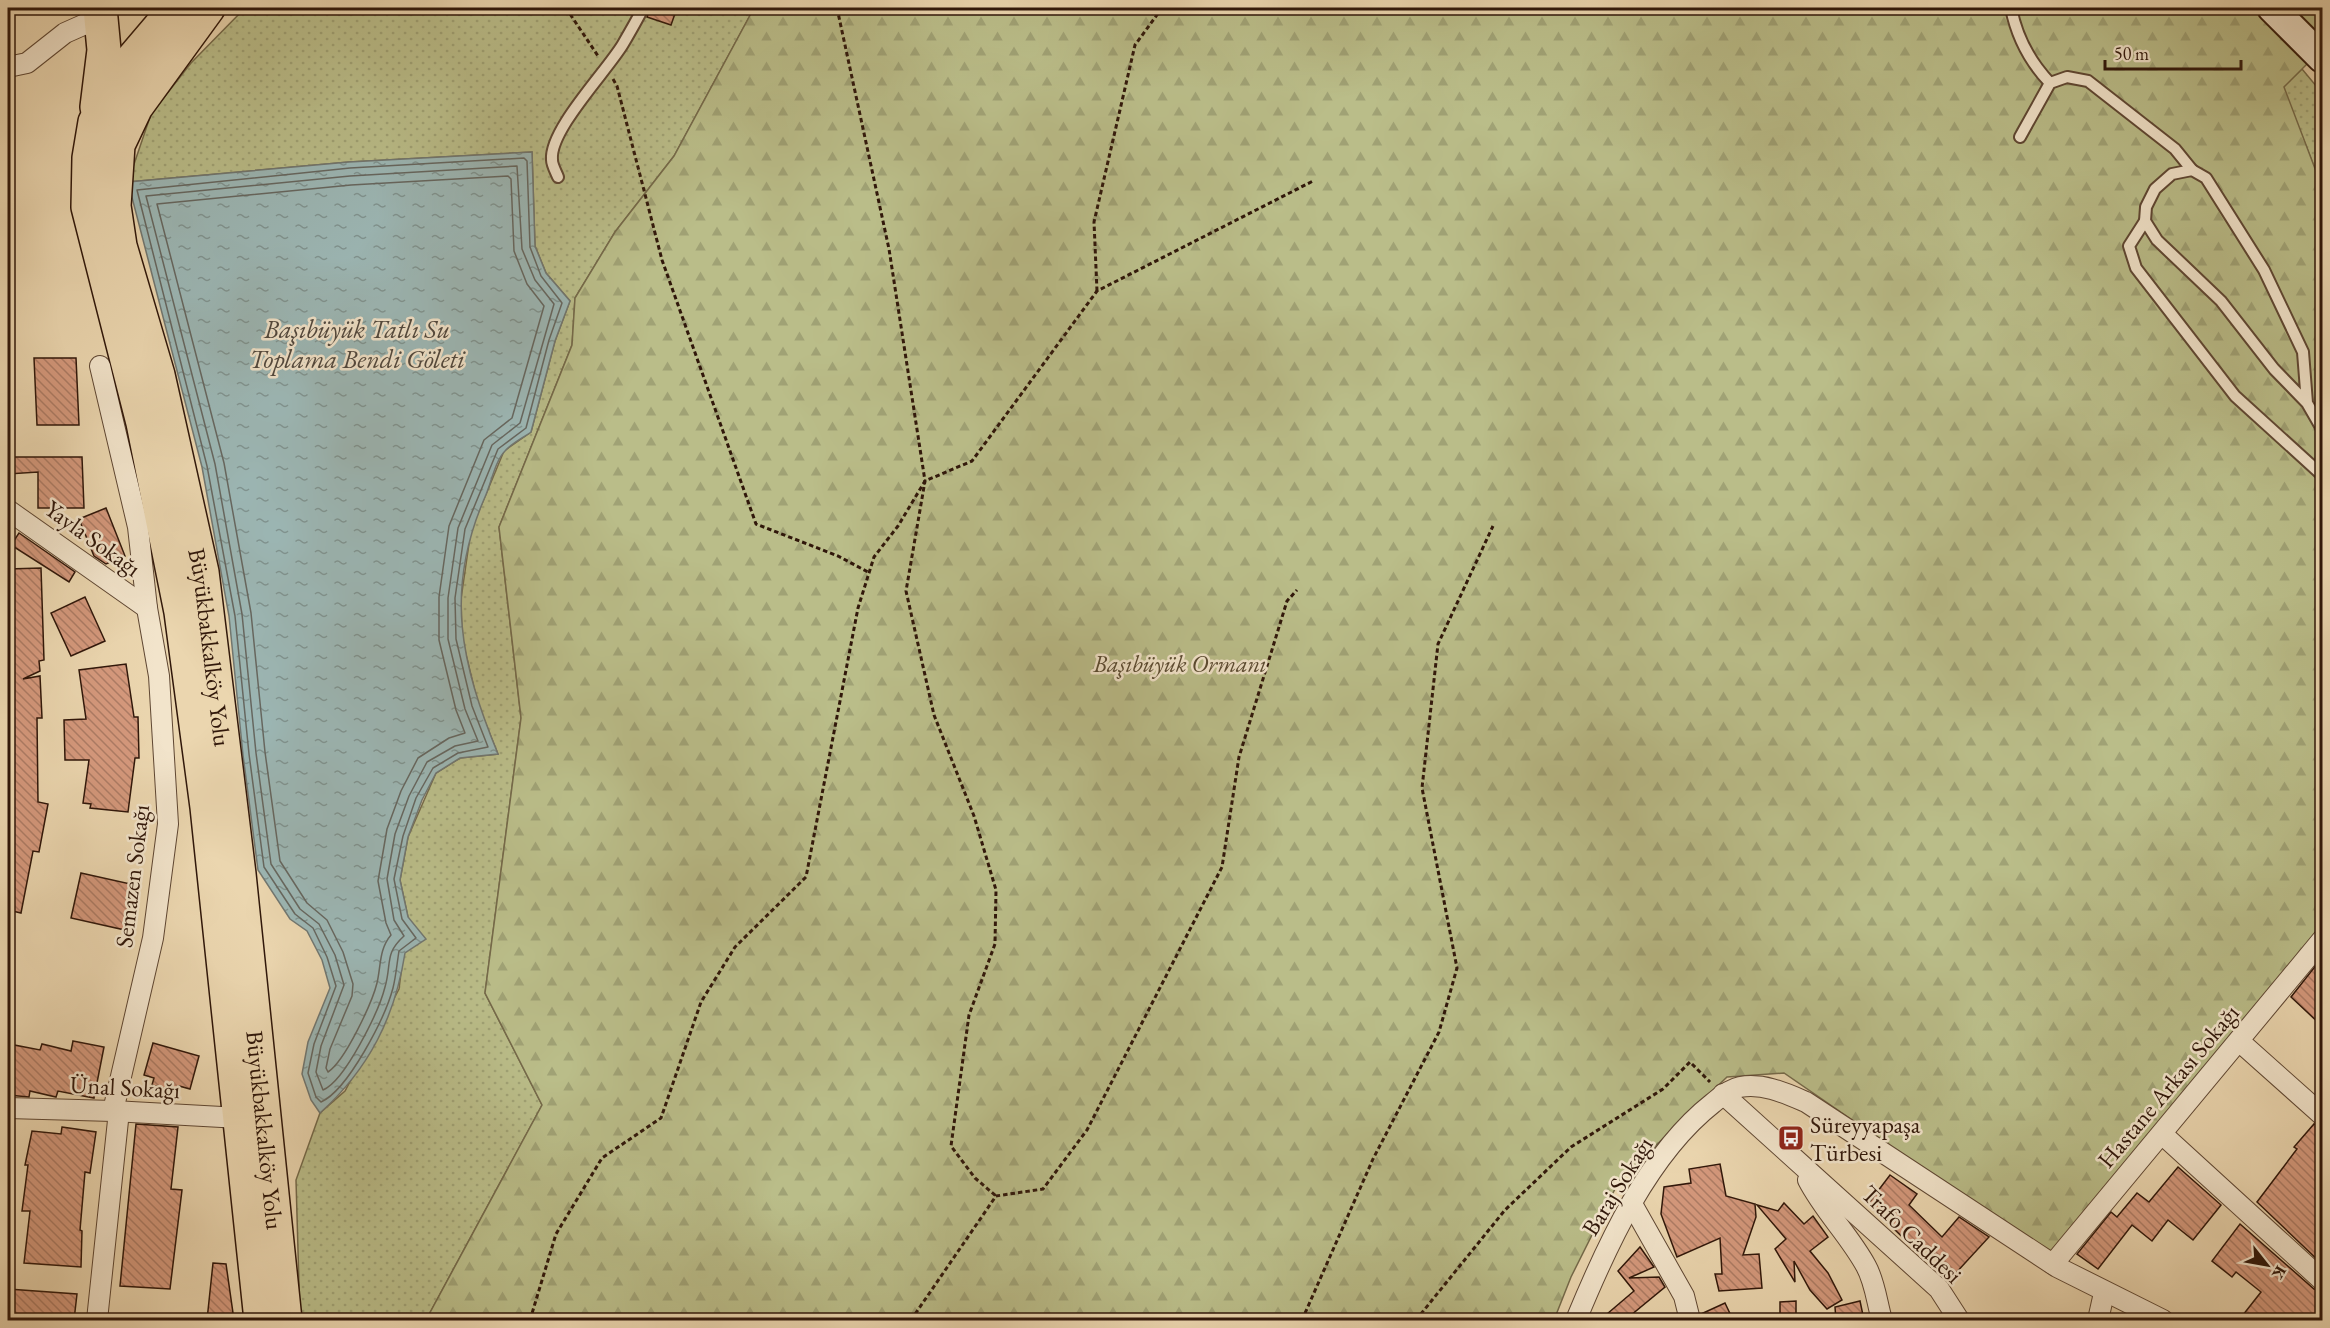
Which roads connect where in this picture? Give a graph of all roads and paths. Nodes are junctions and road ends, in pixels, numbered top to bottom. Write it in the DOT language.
graph roads {
  1 [pos="176,8"];
  2 [pos="208,8"];
  3 [pos="225,8"];
  4 [pos="566,8"];
  5 [pos="643,8"];
  6 [pos="837,8"];
  7 [pos="1162,8"];
  8 [pos="2011,8"];
  9 [pos="2272,8"];
  10 [pos="101,12"];
  11 [pos="2322,58"];
  12 [pos="8,67"];
  13 [pos="163,67"];
  14 [pos="606,69"];
  15 [pos="2050,83"];
  16 [pos="96,122"];
  17 [pos="2020,137"];
  18 [pos="2192,170"];
  19 [pos="558,177"];
  20 [pos="1313,181"];
  21 [pos="2145,221"];
  22 [pos="1097,291"];
  23 [pos="100,366"];
  24 [pos="2307,402"];
  25 [pos="2322,429"];
  26 [pos="2322,475"];
  27 [pos="925,481"];
  28 [pos="8,510"];
  29 [pos="1493,526"];
  30 [pos="869,573"];
  31 [pos="1297,590"];
  32 [pos="147,608"];
  33 [pos="2320,949"];
  34 [pos="2239,1041"];
  35 [pos="1723,1094"];
  36 [pos="8,1108"];
  37 [pos="116,1111"];
  38 [pos="2322,1114"];
  39 [pos="240,1118"];
  40 [pos="2162,1134"];
  41 [pos="1799,1165"];
  42 [pos="996,1196"];
  43 [pos="1632,1204"];
  44 [pos="2053,1264"];
  45 [pos="2322,1280"];
  46 [pos="2104,1293"];
  47 [pos="97,1320"];
  48 [pos="261,1320"];
  49 [pos="285,1320"];
  50 [pos="530,1320"];
  51 [pos="911,1320"];
  52 [pos="1302,1320"];
  53 [pos="1416,1320"];
  54 [pos="1576,1320"];
  55 [pos="1690,1320"];
  56 [pos="1882,1320"];
  57 [pos="1959,1320"];
  58 [pos="2098,1320"];
  59 [pos="2163,1320"];
  1 -- 16 [label="highway, Büyükbakkalköy Yolu"];
  2 -- 13 [label="highway, Büyükbakkalköy Yolu"];
  3 -- 13 [label="highway"];
  4 -- 14 [label="path"];
  5 -- 14 [label="lane"];
  6 -- 27 [label="path"];
  7 -- 22 [label="path"];
  8 -- 15 [label="lane"];
  9 -- 11 [label="main road"];
  10 -- 12 [label="street"];
  10 -- 16 [label="highway"];
  13 -- 49 [label="highway, Büyükbakkalköy Yolu"];
  14 -- 19 [label="lane"];
  14 -- 30 [label="path"];
  15 -- 17 [label="lane"];
  15 -- 18 [label="lane"];
  16 -- 39 [label="highway, Büyükbakkalköy Yolu"];
  18 -- 21 [label="lane"];
  18 -- 24 [label="lane"];
  20 -- 22 [label="path"];
  21 -- 24 [label="lane"];
  21 -- 26 [label="lane"];
  22 -- 27 [label="path"];
  23 -- 32 [label="street, Semazen Sokağı"];
  24 -- 25 [label="lane"];
  27 -- 30 [label="path"];
  27 -- 42 [label="path"];
  28 -- 32 [label="street, Yayla Sokağı"];
  29 -- 52 [label="path"];
  30 -- 50 [label="path"];
  31 -- 42 [label="path"];
  32 -- 37 [label="street, Semazen Sokağı"];
  33 -- 34 [label="street, Hastane Arkası Sokağı"];
  34 -- 38 [label="street"];
  34 -- 40 [label="street, Hastane Arkası Sokağı"];
  35 -- 41 [label="street, Trafo Caddesi"];
  35 -- 43 [label="street, Baraj Sokağı"];
  35 -- 44 [label="street"];
  35 -- 53 [label="path"];
  36 -- 37 [label="street, Ünal Sokağı"];
  37 -- 39 [label="street, Ünal Sokağı"];
  37 -- 47 [label="street, Semazen Sokağı"];
  39 -- 48 [label="highway, Büyükbakkalköy Yolu"];
  40 -- 44 [label="street, Hastane Arkası Sokağı"];
  40 -- 45 [label="street"];
  41 -- 56 [label="street"];
  41 -- 57 [label="street, Trafo Caddesi"];
  42 -- 51 [label="path"];
  43 -- 54 [label="street, Baraj Sokağı"];
  43 -- 55 [label="street"];
  44 -- 46 [label="street"];
  46 -- 58 [label="street"];
  46 -- 59 [label="street"];
}
